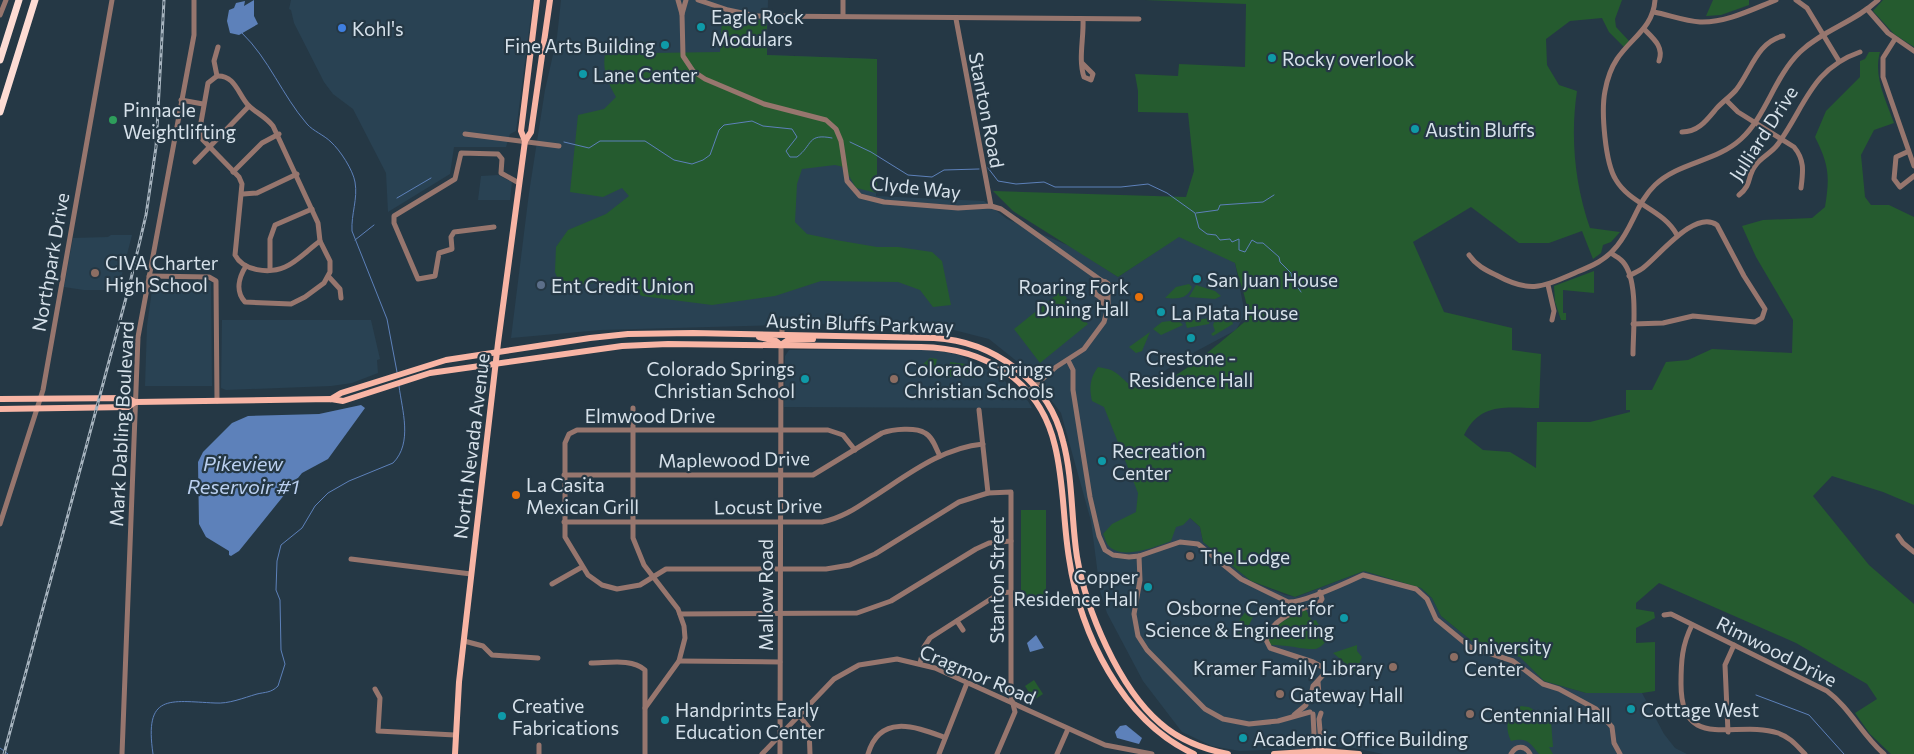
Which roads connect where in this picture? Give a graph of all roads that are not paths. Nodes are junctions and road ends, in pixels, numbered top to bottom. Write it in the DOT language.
graph roads {
  1 [pos="6,0"];
  2 [pos="19,0"];
  3 [pos="36,0"];
  4 [pos="112,0"];
  5 [pos="194,0"];
  6 [pos="537,0"];
  7 [pos="550,0"];
  8 [pos="678,0"];
  9 [pos="686,0"];
  10 [pos="698,0"];
  11 [pos="843,0"];
  12 [pos="1655,0"];
  13 [pos="1776,0"];
  14 [pos="1796,0"];
  15 [pos="1878,0"];
  16 [pos="704,1"];
  17 [pos="1867,9"];
  18 [pos="1654,12"];
  19 [pos="682,14"];
  20 [pos="0,15"];
  21 [pos="843,16"];
  22 [pos="956,19"];
  23 [pos="1083,19"];
  24 [pos="1139,20"];
  25 [pos="1644,30"];
  26 [pos="1823,34"];
  27 [pos="1783,36"];
  28 [pos="1895,39"];
  29 [pos="218,47"];
  30 [pos="1914,51"];
  31 [pos="1860,52"];
  32 [pos="0,60"];
  33 [pos="1659,62"];
  34 [pos="1839,62"];
  35 [pos="1082,63"];
  36 [pos="218,76"];
  37 [pos="181,100"];
  38 [pos="1726,100"];
  39 [pos="204,104"];
  40 [pos="249,106"];
  41 [pos="0,112"];
  42 [pos="1754,122"];
  43 [pos="1682,132"];
  44 [pos="279,134"];
  45 [pos="465,134"];
  46 [pos="1781,139"];
  47 [pos="525,141"];
  48 [pos="559,146"];
  49 [pos="210,149"];
  50 [pos="1908,152"];
  51 [pos="195,162"];
  52 [pos="1914,166"];
  53 [pos="234,172"];
  54 [pos="297,174"];
  55 [pos="1914,176"];
  56 [pos="519,182"];
  57 [pos="1801,188"];
  58 [pos="243,194"];
  59 [pos="1739,195"];
  60 [pos="1641,203"];
  61 [pos="991,206"];
  62 [pos="312,209"];
  63 [pos="494,227"];
  64 [pos="1677,235"];
  65 [pos="320,241"];
  66 [pos="1611,253"];
  67 [pos="1469,255"];
  68 [pos="246,266"];
  69 [pos="270,270"];
  70 [pos="1088,271"];
  71 [pos="149,276"];
  72 [pos="1629,276"];
  73 [pos="329,277"];
  74 [pos="1102,281"];
  75 [pos="1095,284"];
  76 [pos="1548,285"];
  77 [pos="1108,294"];
  78 [pos="1100,297"];
  79 [pos="341,298"];
  80 [pos="1106,310"];
  81 [pos="1552,320"];
  82 [pos="782,324"];
  83 [pos="1633,324"];
  84 [pos="740,334"];
  85 [pos="782,334"];
  86 [pos="839,336"];
  87 [pos="781,345"];
  88 [pos="497,352"];
  89 [pos="1633,354"];
  90 [pos="1068,360"];
  91 [pos="496,363"];
  92 [pos="1035,386"];
  93 [pos="1028,392"];
  94 [pos="0,399"];
  95 [pos="41,399"];
  96 [pos="331,399"];
  97 [pos="217,401"];
  98 [pos="135,402"];
  99 [pos="39,408"];
  100 [pos="633,408"];
  101 [pos="0,409"];
  102 [pos="978,410"];
  103 [pos="633,430"];
  104 [pos="781,430"];
  105 [pos="983,444"];
  106 [pos="855,450"];
  107 [pos="940,456"];
  108 [pos="564,475"];
  109 [pos="632,476"];
  110 [pos="781,476"];
  111 [pos="1011,492"];
  112 [pos="988,493"];
  113 [pos="564,522"];
  114 [pos="632,522"];
  115 [pos="780,523"];
  116 [pos="0,524"];
  117 [pos="1898,536"];
  118 [pos="1011,541"];
  119 [pos="1914,552"];
  120 [pos="1139,556"];
  121 [pos="350,559"];
  122 [pos="582,567"];
  123 [pos="780,569"];
  124 [pos="471,574"];
  125 [pos="653,576"];
  126 [pos="552,584"];
  127 [pos="1011,592"];
  128 [pos="1320,592"];
  129 [pos="680,614"];
  130 [pos="1664,614"];
  131 [pos="780,615"];
  132 [pos="957,621"];
  133 [pos="1692,624"];
  134 [pos="963,630"];
  135 [pos="464,641"];
  136 [pos="1734,645"];
  137 [pos="538,658"];
  138 [pos="679,661"];
  139 [pos="780,662"];
  140 [pos="591,663"];
  141 [pos="920,663"];
  142 [pos="1318,682"];
  143 [pos="967,683"];
  144 [pos="375,689"];
  145 [pos="1319,694"];
  146 [pos="1311,695"];
  147 [pos="1012,703"];
  148 [pos="1306,705"];
  149 [pos="645,708"];
  150 [pos="1321,713"];
  151 [pos="799,715"];
  152 [pos="1294,715"];
  153 [pos="1068,729"];
  154 [pos="1728,732"];
  155 [pos="455,735"];
  156 [pos="780,735"];
  157 [pos="944,737"];
  158 [pos="539,745"];
  159 [pos="1118,752"];
  160 [pos="1319,753"];
  161 [pos="122,754"];
  162 [pos="455,754"];
  163 [pos="539,754"];
  164 [pos="644,754"];
  165 [pos="762,754"];
  166 [pos="780,754"];
  167 [pos="810,754"];
  168 [pos="868,754"];
  169 [pos="938,754"];
  170 [pos="997,754"];
  171 [pos="1057,754"];
  172 [pos="1152,754"];
  173 [pos="1194,754"];
  174 [pos="1228,754"];
  175 [pos="1274,754"];
  176 [pos="1359,754"];
  177 [pos="1511,754"];
  178 [pos="1530,754"];
  179 [pos="1620,754"];
  180 [pos="1805,754"];
  181 [pos="1884,754"];
  1 -- 20 [label="street"];
  2 -- 32 [label="highway"];
  3 -- 41 [label="highway"];
  4 -- 95 [label="street, Northpark Drive"];
  5 -- 37 [label="street, Mark Dabling Boulevard"];
  6 -- 47 [label="main road, North Nevada Avenue"];
  7 -- 47 [label="main road, North Nevada Avenue"];
  8 -- 19 [label="street"];
  9 -- 19 [label="street"];
  10 -- 16 [label="street"];
  11 -- 21 [label="street"];
  12 -- 18 [label="street"];
  13 -- 18 [label="street"];
  14 -- 26 [label="street"];
  15 -- 17 [label="street"];
  16 -- 21 [label="street"];
  17 -- 26 [label="street"];
  17 -- 28 [label="street"];
  18 -- 25 [label="street"];
  19 -- 61 [label="street, Clyde Way"];
  21 -- 22 [label="street"];
  22 -- 23 [label="street"];
  22 -- 61 [label="street, Stanton Road"];
  23 -- 24 [label="street"];
  23 -- 35 [label="street"];
  25 -- 33 [label="street"];
  25 -- 60 [label="street"];
  26 -- 34 [label="street"];
  26 -- 42 [label="street"];
  27 -- 38 [label="street"];
  28 -- 30 [label="street"];
  28 -- 50 [label="street"];
  29 -- 36 [label="street"];
  31 -- 34 [label="street, Julliard Drive"];
  34 -- 46 [label="street, Julliard Drive"];
  36 -- 39 [label="street"];
  36 -- 40 [label="street"];
  37 -- 39 [label="street"];
  37 -- 71 [label="street, Mark Dabling Boulevard"];
  38 -- 42 [label="street"];
  38 -- 43 [label="street"];
  39 -- 49 [label="street"];
  40 -- 44 [label="street"];
  40 -- 49 [label="street"];
  42 -- 46 [label="street"];
  42 -- 60 [label="street"];
  44 -- 53 [label="street"];
  44 -- 54 [label="street"];
  45 -- 47 [label="street"];
  46 -- 57 [label="street"];
  46 -- 59 [label="street, Julliard Drive"];
  47 -- 48 [label="street"];
  47 -- 56 [label="main road, North Nevada Avenue"];
  49 -- 51 [label="street"];
  49 -- 53 [label="street"];
  50 -- 52 [label="street"];
  50 -- 55 [label="street"];
  53 -- 58 [label="street"];
  54 -- 58 [label="street"];
  54 -- 62 [label="street"];
  56 -- 63 [label="street"];
  56 -- 88 [label="main road, North Nevada Avenue"];
  58 -- 68 [label="street"];
  60 -- 64 [label="street"];
  60 -- 66 [label="street"];
  61 -- 70 [label="street, Clyde Way"];
  62 -- 65 [label="street"];
  62 -- 69 [label="street"];
  64 -- 72 [label="street"];
  64 -- 83 [label="street"];
  65 -- 69 [label="street"];
  65 -- 73 [label="street"];
  66 -- 72 [label="street"];
  66 -- 76 [label="street"];
  67 -- 76 [label="street"];
  68 -- 69 [label="street"];
  68 -- 73 [label="street"];
  70 -- 74 [label="street, Clyde Way"];
  70 -- 75 [label="street, Clyde Way"];
  71 -- 97 [label="street"];
  71 -- 98 [label="street, Mark Dabling Boulevard"];
  72 -- 83 [label="street"];
  73 -- 79 [label="street"];
  74 -- 75 [label="street"];
  74 -- 77 [label="street, Clyde Way"];
  75 -- 78 [label="street, Clyde Way"];
  76 -- 81 [label="street"];
  77 -- 78 [label="street"];
  77 -- 80 [label="street"];
  78 -- 80 [label="street, Clyde Way"];
  80 -- 90 [label="street"];
  82 -- 85 [label="street"];
  83 -- 89 [label="street"];
  84 -- 85 [label="main road, Austin Bluffs Parkway"];
  84 -- 87 [label="main road"];
  84 -- 88 [label="main road, Austin Bluffs Parkway"];
  85 -- 86 [label="main road, Austin Bluffs Parkway"];
  86 -- 87 [label="main road"];
  86 -- 92 [label="main road, Austin Bluffs Parkway"];
  87 -- 91 [label="main road, Austin Bluffs Parkway"];
  87 -- 93 [label="main road, Austin Bluffs Parkway"];
  87 -- 104 [label="street, Mallow Road"];
  88 -- 91 [label="main road, North Nevada Avenue"];
  88 -- 96 [label="main road, Austin Bluffs Parkway"];
  90 -- 92 [label="street"];
  90 -- 120 [label="street"];
  91 -- 96 [label="main road, Austin Bluffs Parkway"];
  91 -- 124 [label="main road, North Nevada Avenue"];
  92 -- 93 [label="street"];
  92 -- 174 [label="main road, Austin Bluffs Parkway"];
  93 -- 173 [label="main road, Austin Bluffs Parkway"];
  94 -- 95 [label="main road"];
  95 -- 98 [label="main road"];
  95 -- 99 [label="street, Northpark Drive"];
  96 -- 97 [label="main road, Austin Bluffs Parkway"];
  97 -- 98 [label="main road, Austin Bluffs Parkway"];
  98 -- 99 [label="main road"];
  98 -- 161 [label="street, Mark Dabling Boulevard"];
  99 -- 101 [label="main road"];
  99 -- 116 [label="street, Northpark Drive"];
  100 -- 103 [label="street"];
  102 -- 105 [label="street"];
  103 -- 104 [label="street, Elmwood Drive"];
  103 -- 108 [label="street, Elmwood Drive"];
  103 -- 109 [label="street"];
  104 -- 106 [label="street, Elmwood Drive"];
  104 -- 110 [label="street, Mallow Road"];
  105 -- 107 [label="street, Locust Drive"];
  105 -- 112 [label="street"];
  106 -- 107 [label="street, Maplewood Drive"];
  106 -- 110 [label="street, Maplewood Drive"];
  107 -- 115 [label="street, Locust Drive"];
  108 -- 109 [label="street, Maplewood Drive"];
  108 -- 113 [label="street, Elmwood Drive"];
  109 -- 110 [label="street, Maplewood Drive"];
  109 -- 114 [label="street"];
  110 -- 115 [label="street, Mallow Road"];
  111 -- 112 [label="street, Elmwood Drive"];
  111 -- 118 [label="street, Stanton Street"];
  112 -- 123 [label="street, Elmwood Drive"];
  113 -- 114 [label="street, Locust Drive"];
  113 -- 122 [label="street, Elmwood Drive"];
  114 -- 115 [label="street, Locust Drive"];
  114 -- 125 [label="street"];
  115 -- 123 [label="street, Mallow Road"];
  117 -- 119 [label="street"];
  118 -- 127 [label="street, Stanton Street"];
  118 -- 131 [label="street"];
  120 -- 128 [label="street"];
  120 -- 152 [label="street"];
  121 -- 124 [label="street"];
  122 -- 125 [label="street, Elmwood Drive"];
  122 -- 126 [label="street"];
  123 -- 125 [label="street, Elmwood Drive"];
  123 -- 131 [label="street, Mallow Road"];
  124 -- 135 [label="main road, North Nevada Avenue"];
  125 -- 129 [label="street"];
  127 -- 132 [label="street"];
  127 -- 147 [label="street, Stanton Street"];
  128 -- 142 [label="street"];
  128 -- 179 [label="street"];
  129 -- 131 [label="street"];
  129 -- 138 [label="street"];
  130 -- 133 [label="street, Rimwood Drive"];
  131 -- 139 [label="street, Mallow Road"];
  132 -- 134 [label="street"];
  132 -- 141 [label="street"];
  133 -- 136 [label="street, Rimwood Drive"];
  133 -- 154 [label="street"];
  135 -- 137 [label="street"];
  135 -- 155 [label="main road, North Nevada Avenue"];
  136 -- 154 [label="street"];
  136 -- 181 [label="street, Rimwood Drive"];
  138 -- 139 [label="street"];
  138 -- 149 [label="street"];
  139 -- 156 [label="street, Mallow Road"];
  140 -- 149 [label="street"];
  141 -- 143 [label="street, Cragmor Road"];
  141 -- 151 [label="street, Cragmor Road"];
  142 -- 145 [label="street"];
  142 -- 146 [label="street"];
  143 -- 147 [label="street, Cragmor Road"];
  143 -- 157 [label="street"];
  144 -- 155 [label="street"];
  147 -- 153 [label="street, Cragmor Road"];
  147 -- 170 [label="street, Stanton Street"];
  148 -- 152 [label="street"];
  149 -- 164 [label="street"];
  150 -- 160 [label="street"];
  151 -- 156 [label="street, Cragmor Road"];
  151 -- 167 [label="street"];
  152 -- 160 [label="street"];
  153 -- 159 [label="street, Cragmor Road"];
  153 -- 171 [label="street"];
  154 -- 180 [label="street"];
  155 -- 162 [label="main road, North Nevada Avenue"];
  156 -- 165 [label="street, Cragmor Road"];
  156 -- 166 [label="street, Mallow Road"];
  157 -- 168 [label="street"];
  157 -- 169 [label="street"];
  158 -- 163 [label="street"];
  159 -- 172 [label="street, Cragmor Road"];
  160 -- 175 [label="main road"];
  160 -- 176 [label="main road"];
  177 -- 178 [label="street"];
}
